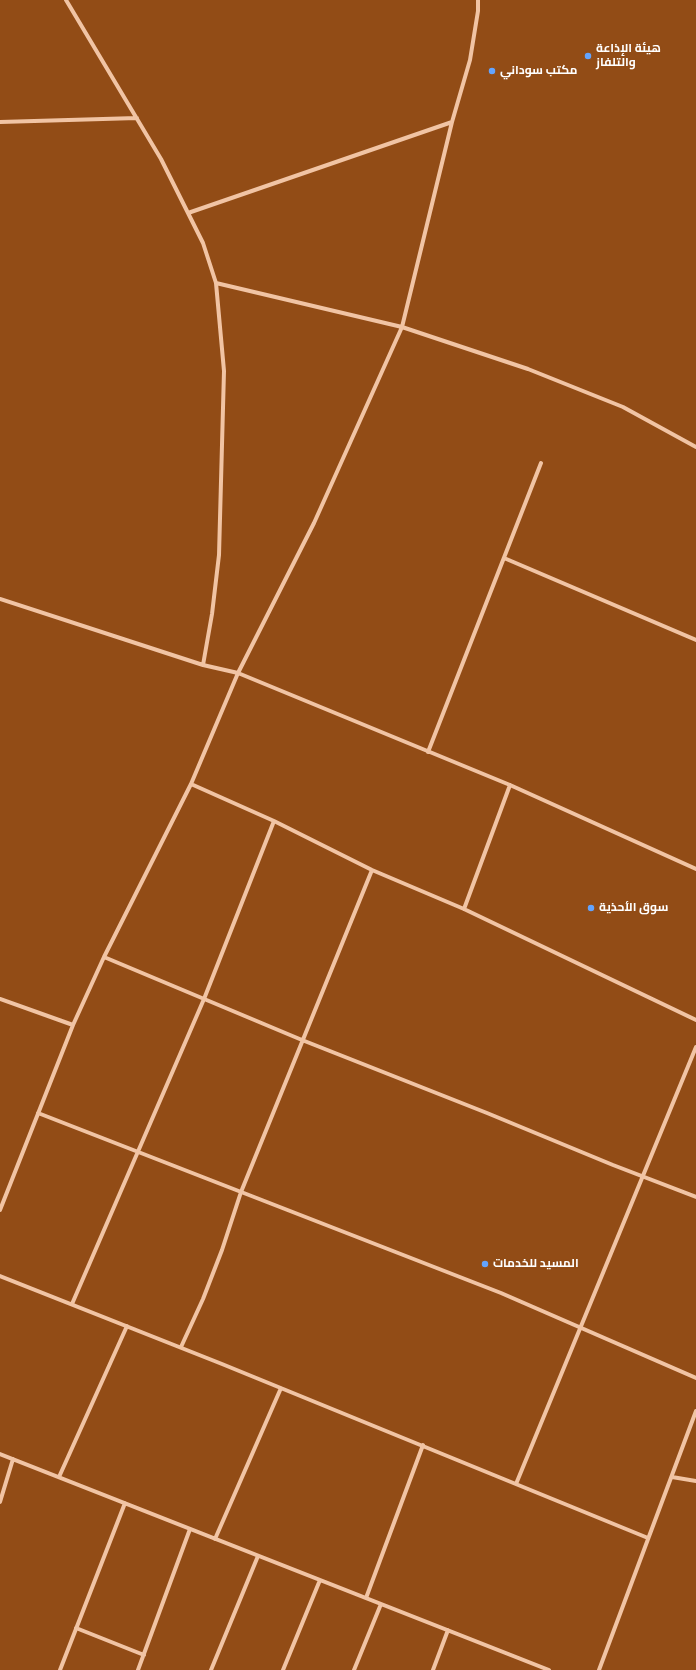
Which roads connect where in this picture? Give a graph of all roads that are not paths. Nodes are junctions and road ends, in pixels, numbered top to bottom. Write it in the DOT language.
graph roads {
  1 [pos="66,0"];
  2 [pos="478,0"];
  3 [pos="137,118"];
  4 [pos="0,122"];
  5 [pos="452,122"];
  6 [pos="188,213"];
  7 [pos="216,283"];
  8 [pos="402,327"];
  9 [pos="696,447"];
  10 [pos="541,463"];
  11 [pos="504,558"];
  12 [pos="0,599"];
  13 [pos="696,640"];
  14 [pos="203,665"];
  15 [pos="238,674"];
  16 [pos="428,752"];
  17 [pos="191,784"];
  18 [pos="510,785"];
  19 [pos="274,821"];
  20 [pos="372,870"];
  21 [pos="696,870"];
  22 [pos="464,909"];
  23 [pos="104,957"];
  24 [pos="0,999"];
  25 [pos="204,999"];
  26 [pos="696,1020"];
  27 [pos="73,1025"];
  28 [pos="302,1040"];
  29 [pos="696,1047"];
  30 [pos="38,1112"];
  31 [pos="137,1151"];
  32 [pos="642,1177"];
  33 [pos="241,1192"];
  34 [pos="696,1197"];
  35 [pos="0,1210"];
  36 [pos="0,1276"];
  37 [pos="72,1304"];
  38 [pos="127,1326"];
  39 [pos="580,1328"];
  40 [pos="181,1347"];
  41 [pos="696,1378"];
  42 [pos="281,1388"];
  43 [pos="696,1411"];
  44 [pos="423,1445"];
  45 [pos="0,1454"];
  46 [pos="13,1459"];
  47 [pos="672,1476"];
  48 [pos="59,1477"];
  49 [pos="696,1481"];
  50 [pos="516,1484"];
  51 [pos="0,1502"];
  52 [pos="125,1503"];
  53 [pos="190,1529"];
  54 [pos="648,1538"];
  55 [pos="215,1539"];
  56 [pos="258,1556"];
  57 [pos="320,1580"];
  58 [pos="366,1598"];
  59 [pos="381,1604"];
  60 [pos="76,1628"];
  61 [pos="448,1630"];
  62 [pos="144,1655"];
  63 [pos="60,1670"];
  64 [pos="138,1670"];
  65 [pos="211,1670"];
  66 [pos="283,1670"];
  67 [pos="354,1670"];
  68 [pos="433,1670"];
  69 [pos="549,1670"];
  70 [pos="599,1670"];
  1 -- 3 [label="street"];
  2 -- 5 [label="street"];
  3 -- 4 [label="street"];
  3 -- 6 [label="street"];
  5 -- 6 [label="street"];
  5 -- 8 [label="street"];
  6 -- 7 [label="street"];
  7 -- 8 [label="street"];
  7 -- 14 [label="street"];
  8 -- 9 [label="street"];
  8 -- 15 [label="street"];
  10 -- 11 [label="street"];
  11 -- 13 [label="street"];
  11 -- 16 [label="street"];
  12 -- 14 [label="street"];
  14 -- 15 [label="street"];
  15 -- 16 [label="street"];
  15 -- 17 [label="street"];
  16 -- 18 [label="street"];
  17 -- 19 [label="street"];
  17 -- 23 [label="street"];
  18 -- 21 [label="street"];
  18 -- 22 [label="street"];
  19 -- 20 [label="street"];
  19 -- 25 [label="street"];
  20 -- 22 [label="street"];
  20 -- 28 [label="street"];
  22 -- 26 [label="street"];
  23 -- 25 [label="street"];
  23 -- 27 [label="street"];
  24 -- 27 [label="street"];
  25 -- 28 [label="street"];
  25 -- 31 [label="street"];
  27 -- 30 [label="street"];
  28 -- 32 [label="street"];
  28 -- 33 [label="street"];
  29 -- 32 [label="street"];
  30 -- 31 [label="street"];
  30 -- 35 [label="street"];
  31 -- 33 [label="street"];
  31 -- 37 [label="street"];
  32 -- 34 [label="street"];
  32 -- 39 [label="street"];
  33 -- 39 [label="street"];
  33 -- 40 [label="street"];
  36 -- 37 [label="street"];
  37 -- 38 [label="street"];
  38 -- 40 [label="street"];
  38 -- 48 [label="street"];
  39 -- 41 [label="street"];
  39 -- 50 [label="street"];
  40 -- 42 [label="street"];
  42 -- 44 [label="street"];
  42 -- 55 [label="street"];
  43 -- 47 [label="street"];
  44 -- 50 [label="street"];
  44 -- 58 [label="street"];
  45 -- 46 [label="street"];
  46 -- 48 [label="street"];
  46 -- 51 [label="street"];
  47 -- 49 [label="street"];
  47 -- 54 [label="street"];
  48 -- 52 [label="street"];
  50 -- 54 [label="street"];
  52 -- 53 [label="street"];
  52 -- 60 [label="street"];
  53 -- 55 [label="street"];
  53 -- 62 [label="street"];
  54 -- 70 [label="street"];
  55 -- 56 [label="street"];
  56 -- 57 [label="street"];
  56 -- 65 [label="street"];
  57 -- 58 [label="street"];
  57 -- 66 [label="street"];
  58 -- 59 [label="street"];
  59 -- 61 [label="street"];
  59 -- 67 [label="street"];
  60 -- 62 [label="street"];
  60 -- 63 [label="street"];
  61 -- 68 [label="street"];
  61 -- 69 [label="street"];
  62 -- 64 [label="street"];
}
